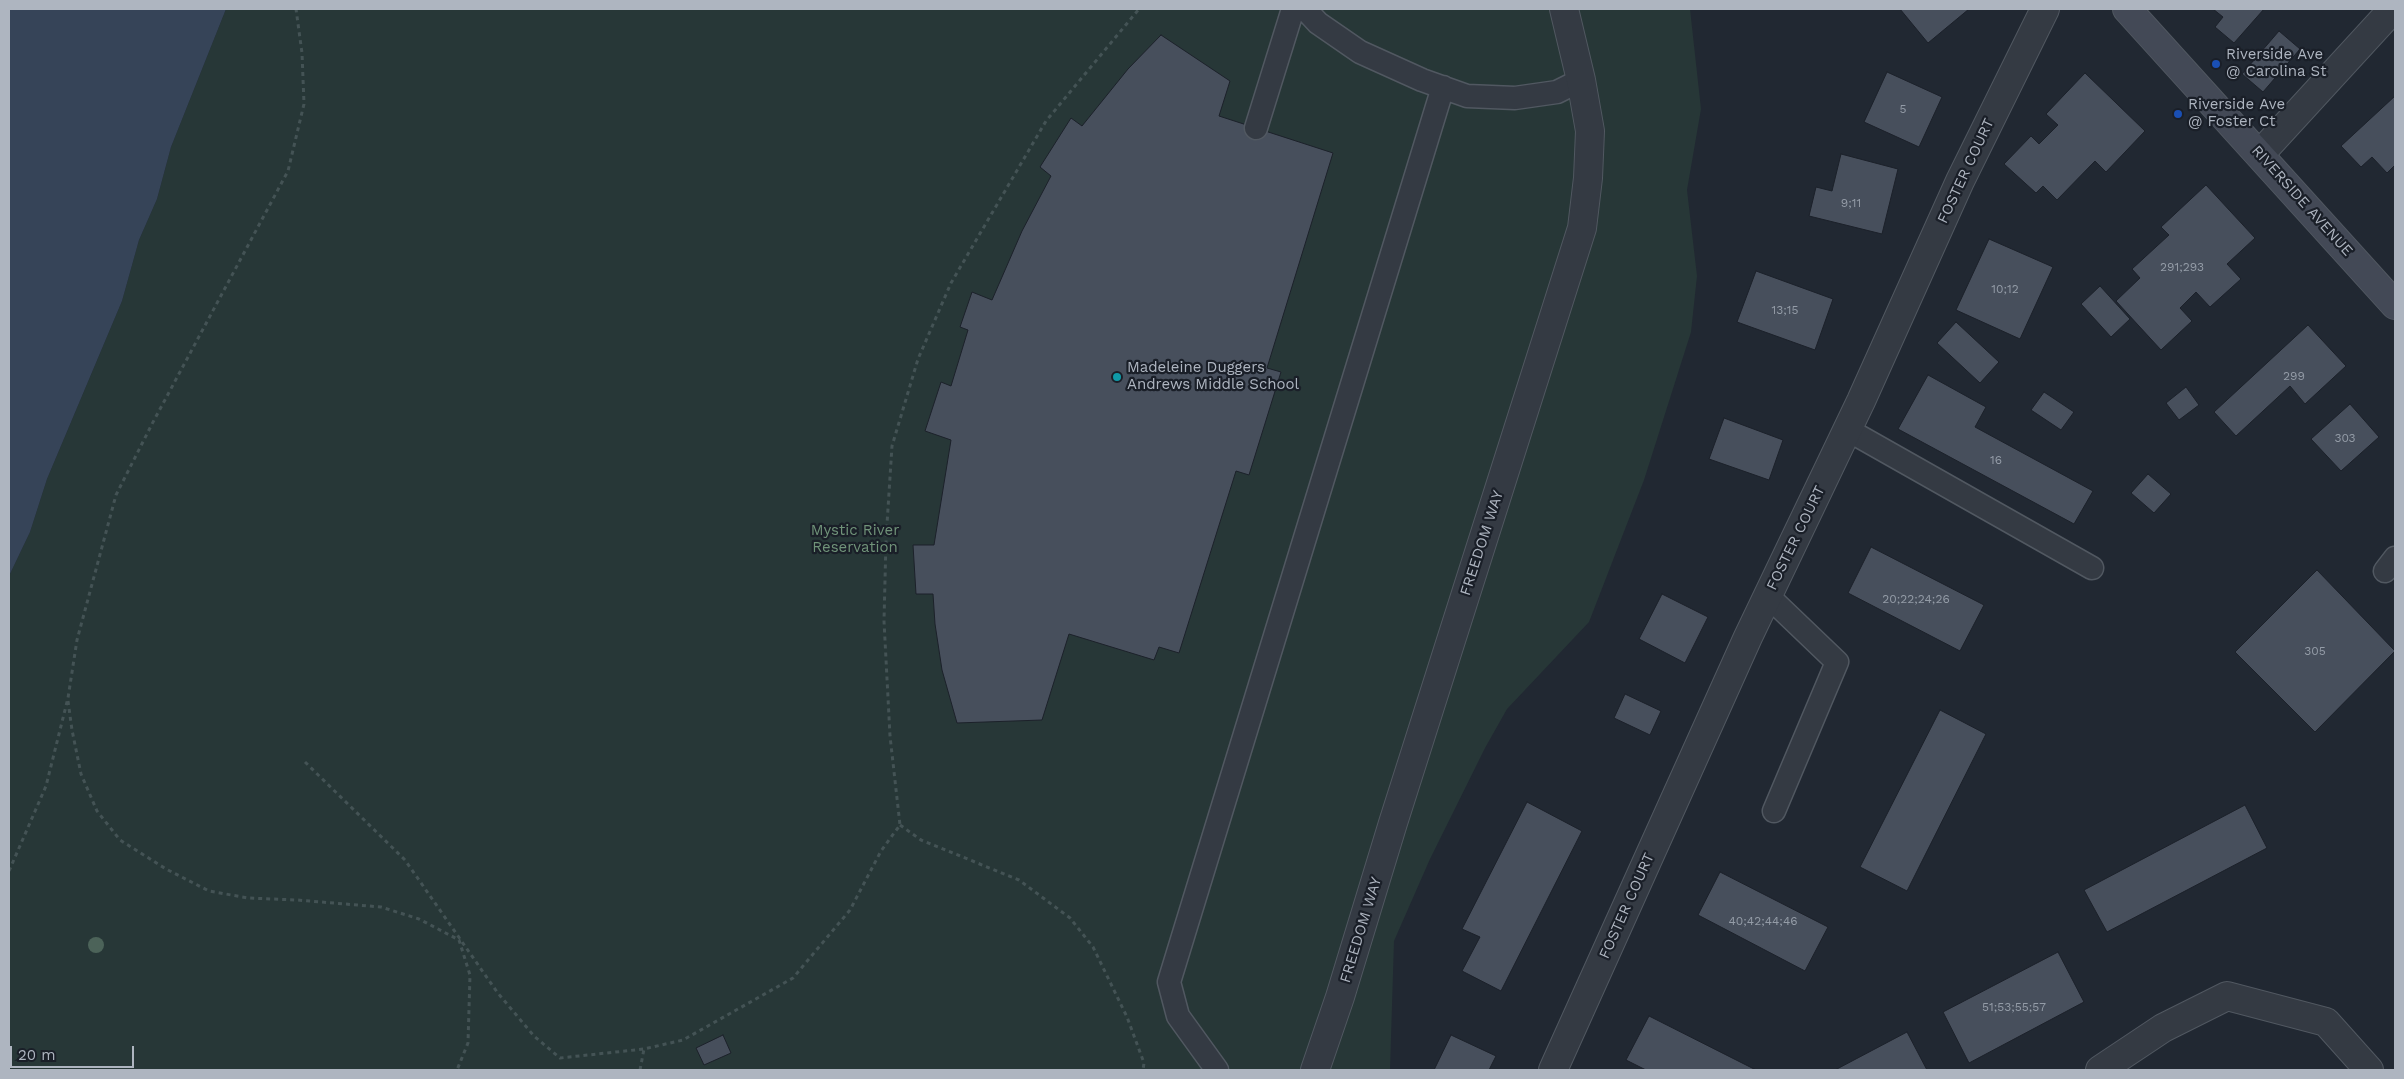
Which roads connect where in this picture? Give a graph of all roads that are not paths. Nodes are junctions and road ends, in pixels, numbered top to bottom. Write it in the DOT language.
graph roads {
  1 [pos="1293,9"];
  2 [pos="1305,9"];
  3 [pos="1564,9"];
  4 [pos="2045,9"];
  5 [pos="2393,9"];
  6 [pos="2131,10"];
  7 [pos="1581,80"];
  8 [pos="1443,87"];
  9 [pos="1256,128"];
  10 [pos="2260,154"];
  11 [pos="2395,305"];
  12 [pos="1848,430"];
  13 [pos="2092,568"];
  14 [pos="1768,596"];
  15 [pos="1774,811"];
  16 [pos="1217,1070"];
  17 [pos="1315,1070"];
  18 [pos="1553,1070"];
  19 [pos="2100,1070"];
  20 [pos="2369,1070"];
  1 -- 9 [label="lane"];
  2 -- 8 [label="lane"];
  3 -- 7 [label="street, FREEDOM WAY"];
  4 -- 12 [label="street, FOSTER COURT"];
  5 -- 10 [label="street"];
  6 -- 10 [label="main road, RIVERSIDE AVENUE"];
  7 -- 8 [label="lane"];
  7 -- 17 [label="street, FREEDOM WAY"];
  8 -- 16 [label="lane"];
  10 -- 11 [label="main road, RIVERSIDE AVENUE"];
  12 -- 13 [label="lane"];
  12 -- 14 [label="street, FOSTER COURT"];
  14 -- 15 [label="lane"];
  14 -- 18 [label="street, FOSTER COURT"];
  19 -- 20 [label="street"];
}
